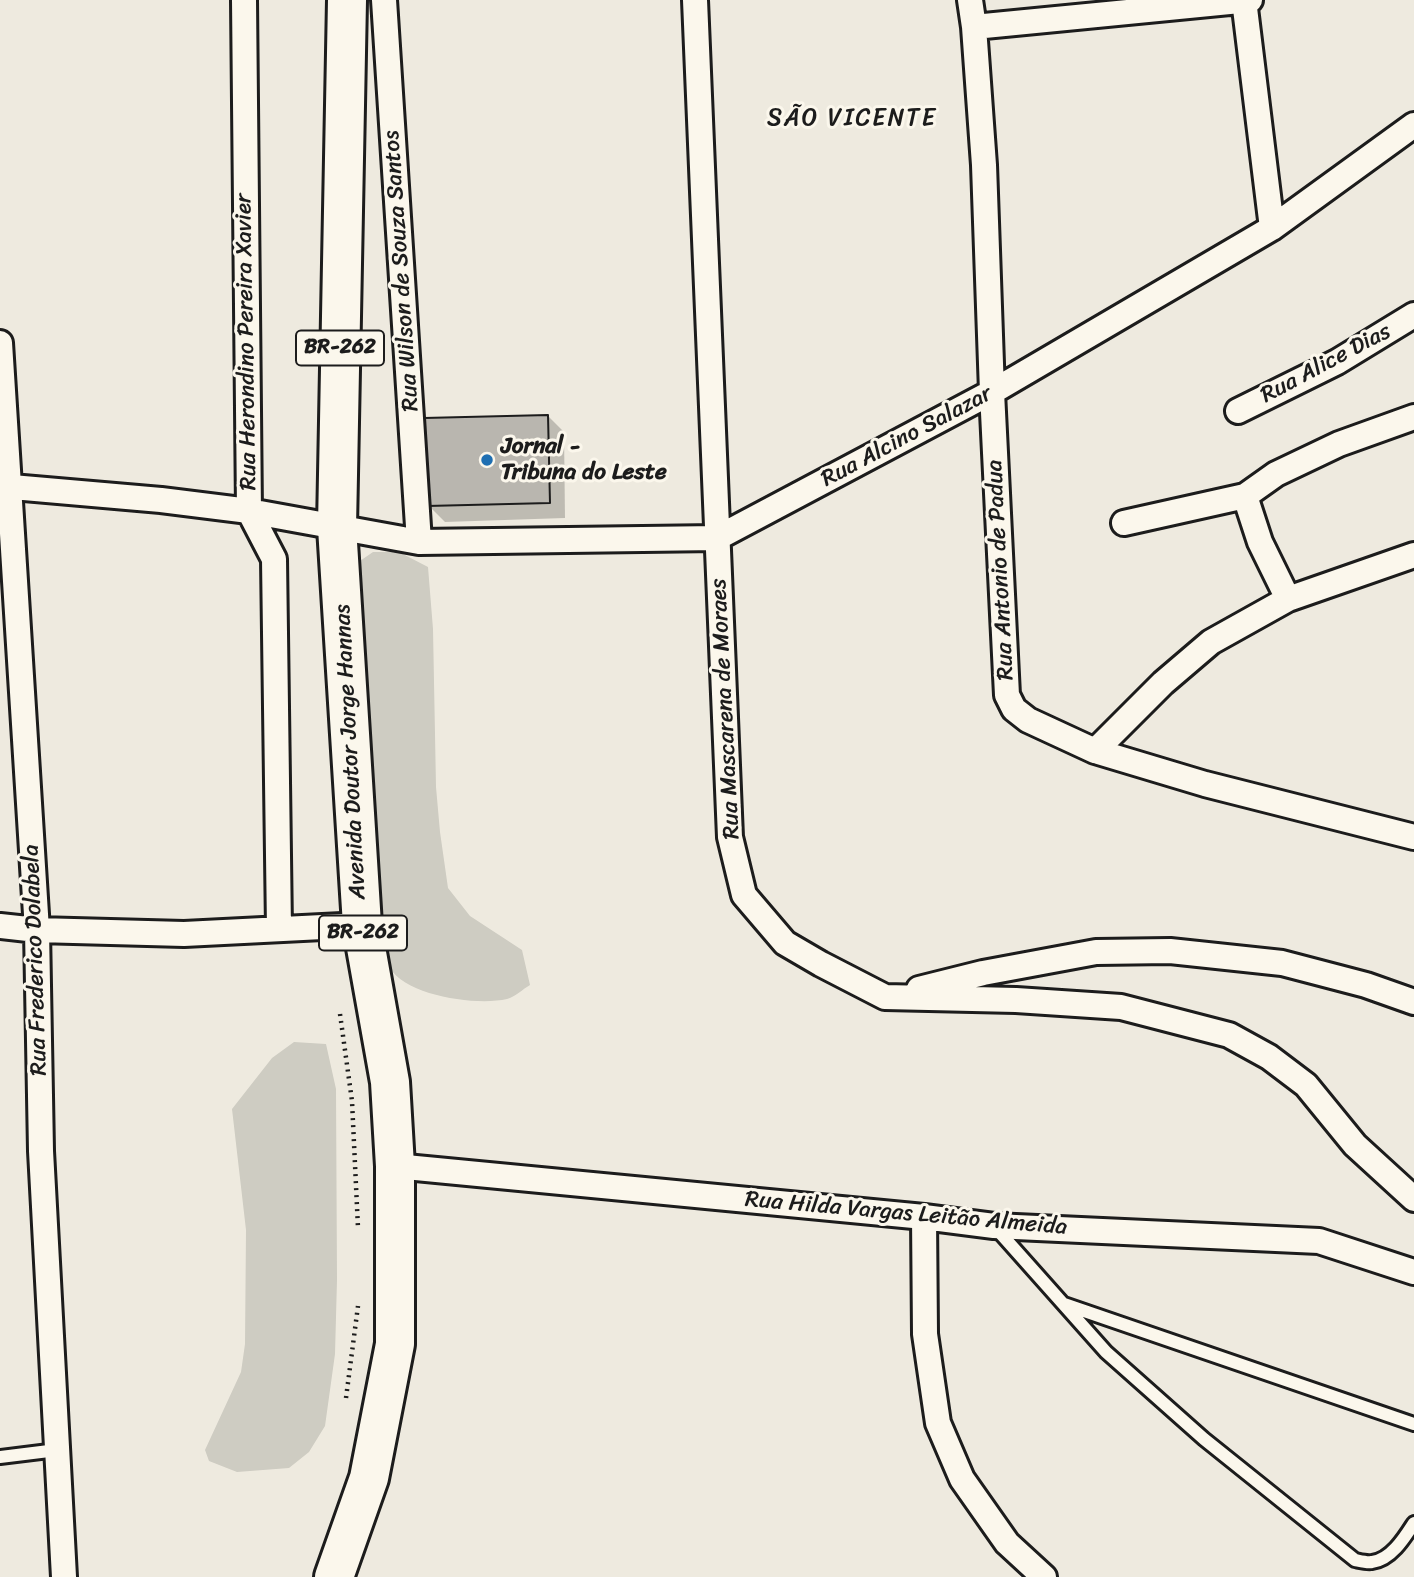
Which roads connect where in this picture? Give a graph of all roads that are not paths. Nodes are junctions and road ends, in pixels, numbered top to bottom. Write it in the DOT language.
graph roads {
  1 [pos="244,0"];
  2 [pos="347,0"];
  3 [pos="384,0"];
  4 [pos="695,0"];
  5 [pos="970,0"];
  6 [pos="1244,0"];
  7 [pos="1250,0"];
  8 [pos="974,27"];
  9 [pos="1414,125"];
  10 [pos="1272,228"];
  11 [pos="1414,316"];
  12 [pos="0,343"];
  13 [pos="992,392"];
  14 [pos="1238,411"];
  15 [pos="1414,417"];
  16 [pos="4,487"];
  17 [pos="1245,496"];
  18 [pos="249,511"];
  19 [pos="1124,523"];
  20 [pos="337,527"];
  21 [pos="717,538"];
  22 [pos="419,542"];
  23 [pos="1414,555"];
  24 [pos="1288,599"];
  25 [pos="1095,751"];
  26 [pos="1414,837"];
  27 [pos="362,925"];
  28 [pos="0,926"];
  29 [pos="279,929"];
  30 [pos="37,930"];
  31 [pos="885,997"];
  32 [pos="1414,1002"];
  33 [pos="395,1167"];
  34 [pos="1414,1199"];
  35 [pos="924,1217"];
  36 [pos="994,1226"];
  37 [pos="1414,1272"];
  38 [pos="1063,1304"];
  39 [pos="1414,1424"];
  40 [pos="57,1450"];
  41 [pos="0,1457"];
  42 [pos="1414,1523"];
  43 [pos="64,1577"];
  44 [pos="334,1577"];
  45 [pos="1044,1577"];
  1 -- 18 [label="street, Rua Herondino Pereira Xavier"];
  2 -- 20 [label="highway, Avenida Doutor Jorge Hannas / BR-262"];
  3 -- 22 [label="street, Rua Wilson de Souza Santos"];
  4 -- 21 [label="street, Rua Mascarena de Moraes"];
  5 -- 8 [label="street, Rua Antonio de Padua"];
  6 -- 7 [label="street"];
  6 -- 8 [label="street"];
  6 -- 10 [label="street"];
  8 -- 13 [label="street, Rua Antonio de Padua"];
  9 -- 10 [label="street, Rua Alcino Salazar"];
  10 -- 13 [label="street, Rua Alcino Salazar"];
  11 -- 14 [label="street, Rua Alice Dias"];
  12 -- 16 [label="street, Rua Frederico Dolabela"];
  13 -- 21 [label="street, Rua Alcino Salazar"];
  13 -- 25 [label="street, Rua Antonio de Padua"];
  15 -- 17 [label="street"];
  16 -- 18 [label="street, Rua Alcino Salazar"];
  16 -- 30 [label="street, Rua Frederico Dolabela"];
  17 -- 19 [label="street"];
  17 -- 24 [label="street"];
  18 -- 20 [label="street, Rua Alcino Salazar"];
  18 -- 29 [label="street, Rua Herondino Pereira Xavier"];
  20 -- 22 [label="street, Rua Alcino Salazar"];
  20 -- 27 [label="highway, Avenida Doutor Jorge Hannas / BR-262"];
  21 -- 22 [label="street, Rua Alcino Salazar"];
  21 -- 31 [label="street, Rua Mascarena de Moraes"];
  23 -- 24 [label="street"];
  24 -- 25 [label="street"];
  25 -- 26 [label="street, Rua Antonio de Padua"];
  27 -- 29 [label="street"];
  27 -- 33 [label="highway, Avenida Doutor Jorge Hannas / BR-262"];
  28 -- 30 [label="street"];
  29 -- 30 [label="street"];
  30 -- 40 [label="street, Rua Frederico Dolabela"];
  31 -- 32 [label="street"];
  31 -- 34 [label="street, Rua Mascarena de Moraes"];
  33 -- 35 [label="street, Rua Hilda Vargas Leitão Almeida"];
  33 -- 44 [label="highway, Avenida Doutor Jorge Hannas / BR-262"];
  35 -- 36 [label="street, Rua Hilda Vargas Leitão Almeida"];
  35 -- 45 [label="street"];
  36 -- 37 [label="street, Rua Hilda Vargas Leitão Almeida"];
  36 -- 38 [label="lane"];
  38 -- 39 [label="lane"];
  38 -- 42 [label="lane"];
  40 -- 41 [label="lane"];
  40 -- 43 [label="street, Rua Frederico Dolabela"];
}
